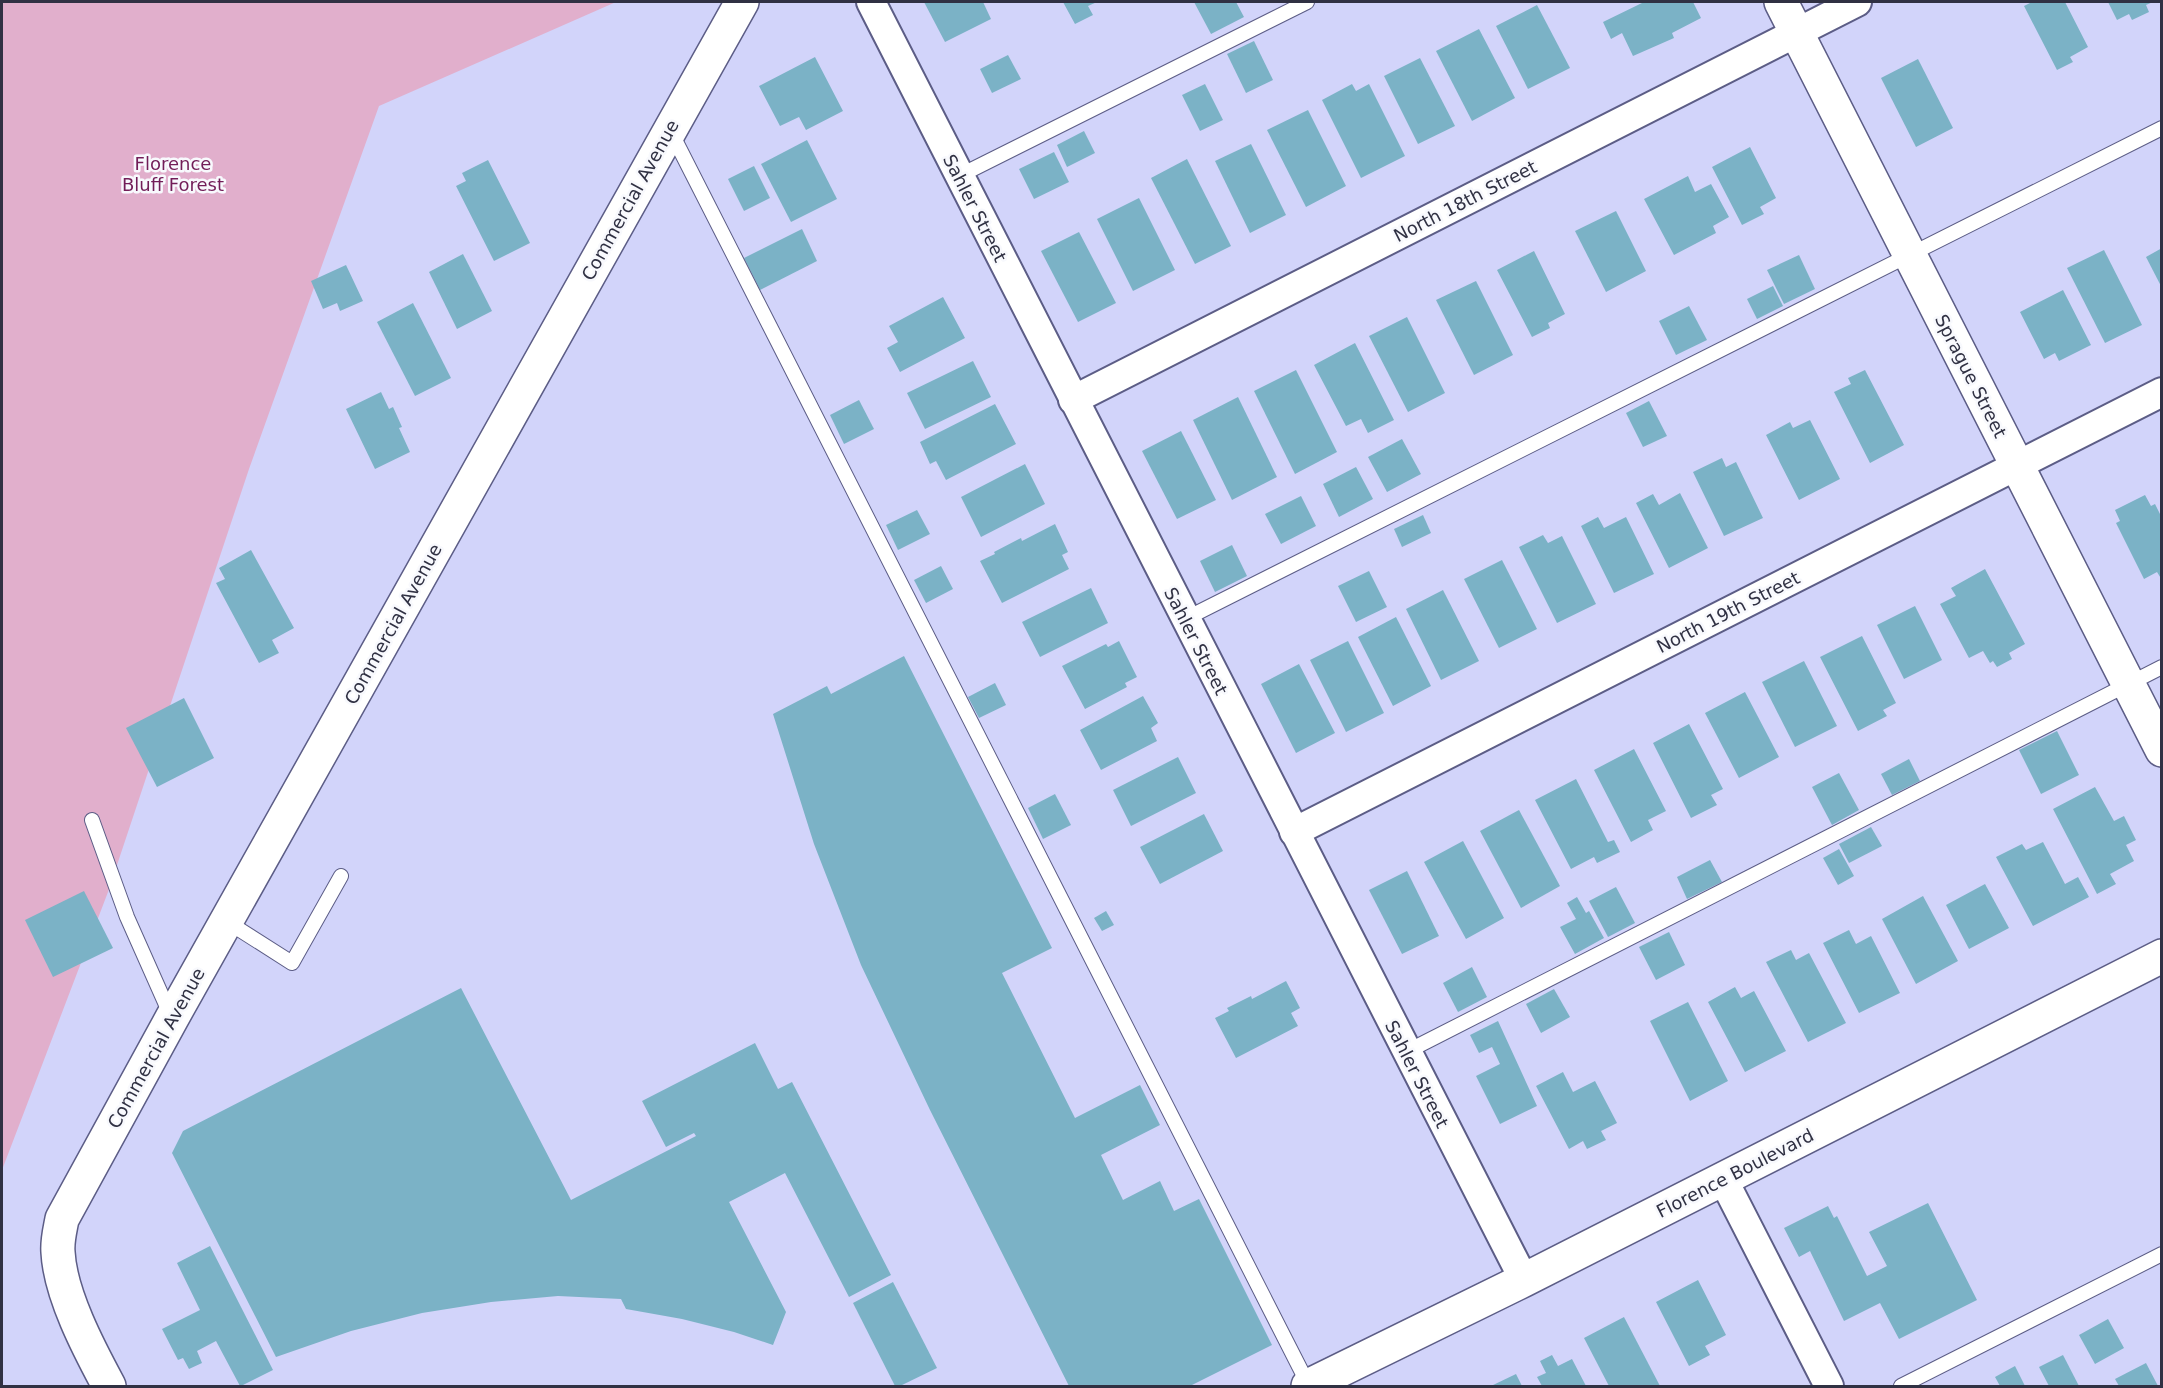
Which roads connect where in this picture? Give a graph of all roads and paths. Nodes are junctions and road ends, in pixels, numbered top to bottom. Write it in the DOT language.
graph roads {
  1 [pos="742,2"];
  2 [pos="871,2"];
  3 [pos="1307,2"];
  4 [pos="1781,2"];
  5 [pos="1857,2"];
  6 [pos="1797,32"];
  7 [pos="2162,128"];
  8 [pos="669,129"];
  9 [pos="959,176"];
  10 [pos="1910,255"];
  11 [pos="2162,392"];
  12 [pos="1073,400"];
  13 [pos="2017,466"];
  14 [pos="1185,619"];
  15 [pos="2162,667"];
  16 [pos="2128,684"];
  17 [pos="2162,750"];
  18 [pos="92,820"];
  19 [pos="1294,832"];
  20 [pos="341,876"];
  21 [pos="226,921"];
  22 [pos="2162,956"];
  23 [pos="172,1018"];
  24 [pos="1406,1052"];
  25 [pos="1723,1179"];
  26 [pos="2162,1254"];
  27 [pos="1524,1280"];
  28 [pos="108,1386"];
  29 [pos="1308,1386"];
  30 [pos="1829,1386"];
  31 [pos="1901,1386"];
  1 -- 8 [label="street, Commercial Avenue"];
  2 -- 9 [label="street, Sahler Street"];
  3 -- 9 [label="lane"];
  4 -- 6 [label="street, Sprague Street"];
  5 -- 6 [label="street, North 18th Street"];
  6 -- 10 [label="street, Sprague Street"];
  6 -- 12 [label="street, North 18th Street"];
  7 -- 10 [label="lane"];
  8 -- 21 [label="street, Commercial Avenue"];
  8 -- 29 [label="lane"];
  9 -- 12 [label="street, Sahler Street"];
  10 -- 13 [label="street, Sprague Street"];
  10 -- 14 [label="lane"];
  11 -- 13 [label="street, North 19th Street"];
  12 -- 14 [label="street, Sahler Street"];
  13 -- 16 [label="street, Sprague Street"];
  13 -- 19 [label="street, North 19th Street"];
  14 -- 19 [label="street, Sahler Street"];
  15 -- 16 [label="lane"];
  16 -- 17 [label="street, Sprague Street"];
  16 -- 24 [label="lane"];
  18 -- 23 [label="lane"];
  19 -- 24 [label="street, Sahler Street"];
  20 -- 21 [label="lane"];
  21 -- 23 [label="street, Commercial Avenue"];
  22 -- 25 [label="street, Florence Boulevard"];
  23 -- 28 [label="street, Commercial Avenue"];
  24 -- 27 [label="street, Sahler Street"];
  25 -- 27 [label="street, Florence Boulevard"];
  25 -- 30 [label="street"];
  26 -- 31 [label="lane"];
  27 -- 29 [label="street, Florence Boulevard"];
}
